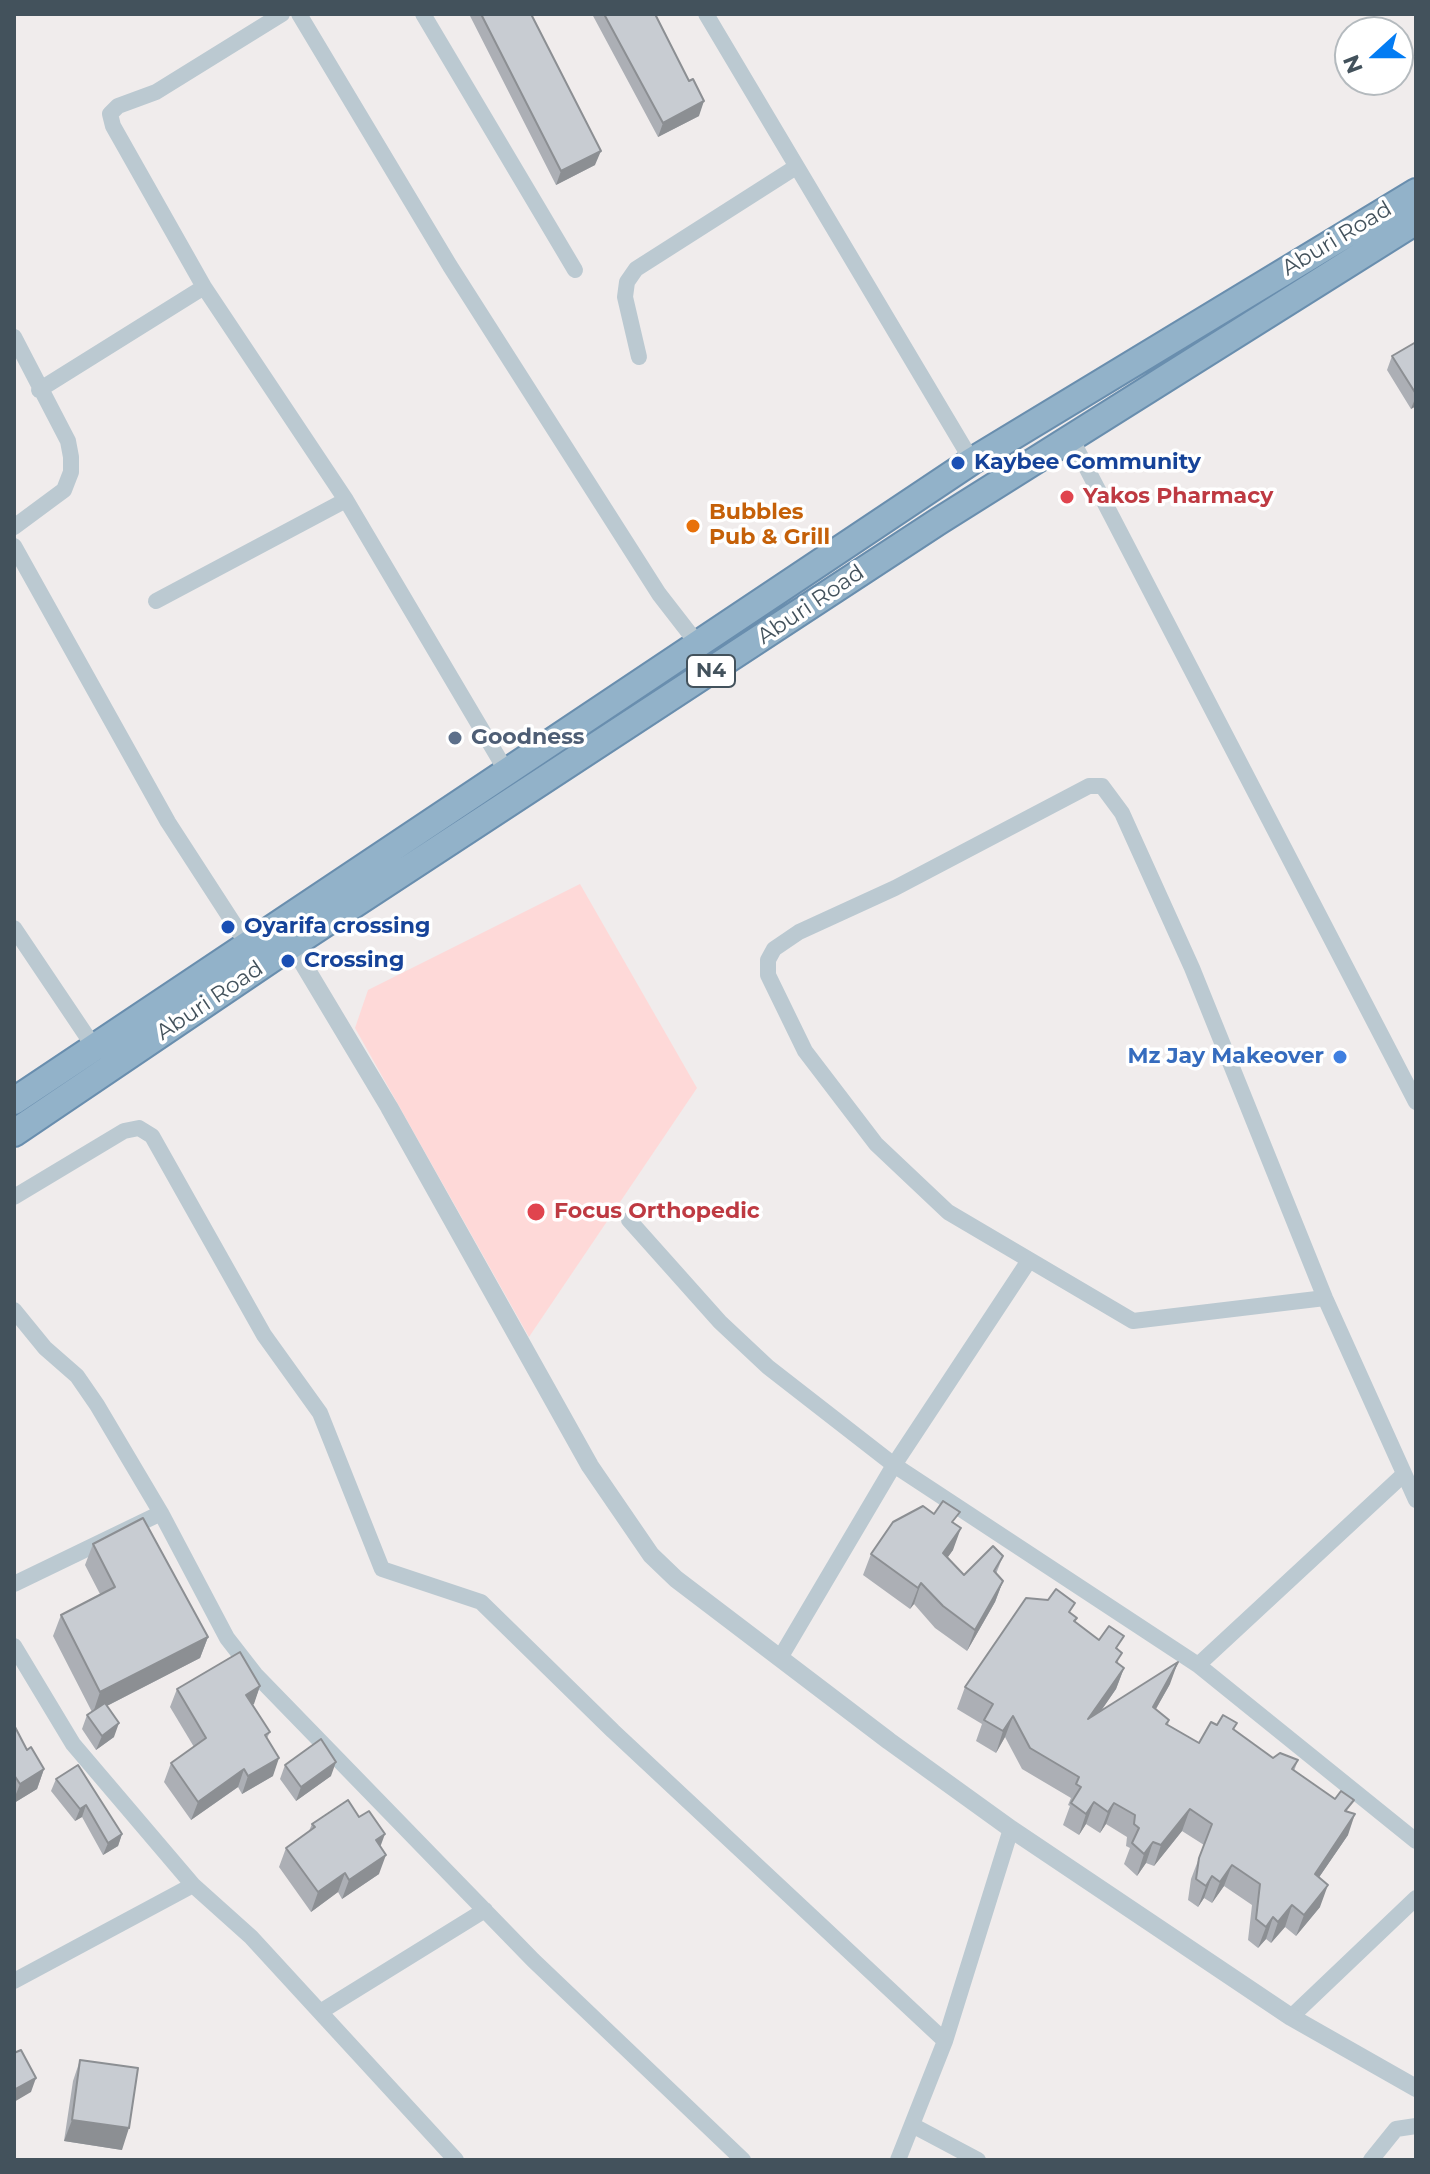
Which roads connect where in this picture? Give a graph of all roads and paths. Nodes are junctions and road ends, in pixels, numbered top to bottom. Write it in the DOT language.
graph roads {
  1 [pos="282,14"];
  2 [pos="299,14"];
  3 [pos="423,14"];
  4 [pos="706,14"];
  5 [pos="796,167"];
  6 [pos="1416,192"];
  7 [pos="1416,221"];
  8 [pos="575,270"];
  9 [pos="204,287"];
  10 [pos="14,337"];
  11 [pos="639,357"];
  12 [pos="39,390"];
  13 [pos="1071,438"];
  14 [pos="972,461"];
  15 [pos="346,500"];
  16 [pos="14,527"];
  17 [pos="14,546"];
  18 [pos="156,601"];
  19 [pos="697,643"];
  20 [pos="665,665"];
  21 [pos="683,691"];
  22 [pos="508,774"];
  23 [pos="14,928"];
  24 [pos="247,944"];
  25 [pos="292,945"];
  26 [pos="94,1047"];
  27 [pos="1414,1093"];
  28 [pos="14,1101"];
  29 [pos="14,1133"];
  30 [pos="14,1197"];
  31 [pos="629,1220"];
  32 [pos="1028,1262"];
  33 [pos="1325,1298"];
  34 [pos="14,1310"];
  35 [pos="20,1330"];
  36 [pos="894,1465"];
  37 [pos="1403,1475"];
  38 [pos="1416,1500"];
  39 [pos="161,1513"];
  40 [pos="14,1584"];
  41 [pos="14,1646"];
  42 [pos="780,1658"];
  43 [pos="1198,1665"];
  44 [pos="1011,1829"];
  45 [pos="1416,1841"];
  46 [pos="193,1885"];
  47 [pos="1416,1898"];
  48 [pos="485,1910"];
  49 [pos="14,1981"];
  50 [pos="320,2012"];
  51 [pos="1291,2017"];
  52 [pos="945,2041"];
  53 [pos="1416,2088"];
  54 [pos="912,2125"];
  55 [pos="1416,2126"];
  56 [pos="456,2160"];
  57 [pos="743,2160"];
  58 [pos="898,2160"];
  59 [pos="978,2160"];
  60 [pos="1371,2160"];
  1 -- 9 [label="street"];
  2 -- 19 [label="street"];
  3 -- 8 [label="street"];
  4 -- 5 [label="street"];
  5 -- 11 [label="street"];
  5 -- 14 [label="street"];
  6 -- 14 [label="highway, Aburi Road / N4"];
  7 -- 13 [label="highway, Aburi Road / N4"];
  9 -- 12 [label="street"];
  9 -- 15 [label="street"];
  10 -- 12 [label="street"];
  12 -- 16 [label="street"];
  13 -- 21 [label="highway, Aburi Road / N4"];
  13 -- 27 [label="street"];
  14 -- 19 [label="highway, Aburi Road / N4"];
  15 -- 18 [label="street"];
  15 -- 22 [label="street"];
  17 -- 24 [label="street"];
  19 -- 20 [label="highway, Aburi Road / N4"];
  20 -- 21 [label="highway"];
  20 -- 22 [label="highway, Aburi Road / N4"];
  21 -- 25 [label="highway, Aburi Road / N4"];
  22 -- 24 [label="highway, Aburi Road / N4"];
  23 -- 26 [label="street"];
  24 -- 26 [label="highway, Aburi Road / N4"];
  25 -- 29 [label="highway, Aburi Road / N4"];
  25 -- 42 [label="street"];
  26 -- 28 [label="highway, Aburi Road / N4"];
  30 -- 52 [label="street"];
  31 -- 36 [label="street"];
  32 -- 33 [label="street"];
  32 -- 33 [label="street"];
  32 -- 36 [label="street"];
  33 -- 37 [label="street"];
  34 -- 35 [label="street"];
  35 -- 39 [label="street"];
  36 -- 42 [label="street"];
  36 -- 43 [label="street"];
  37 -- 38 [label="street"];
  37 -- 43 [label="street"];
  39 -- 40 [label="street"];
  39 -- 48 [label="street"];
  41 -- 46 [label="street"];
  42 -- 44 [label="street"];
  43 -- 45 [label="street"];
  44 -- 51 [label="street"];
  44 -- 52 [label="street"];
  46 -- 49 [label="street"];
  46 -- 50 [label="street"];
  47 -- 51 [label="street"];
  48 -- 50 [label="street"];
  48 -- 57 [label="street"];
  50 -- 56 [label="street"];
  51 -- 53 [label="street"];
  52 -- 54 [label="street"];
  54 -- 58 [label="street"];
  54 -- 59 [label="street"];
  55 -- 60 [label="street"];
}
